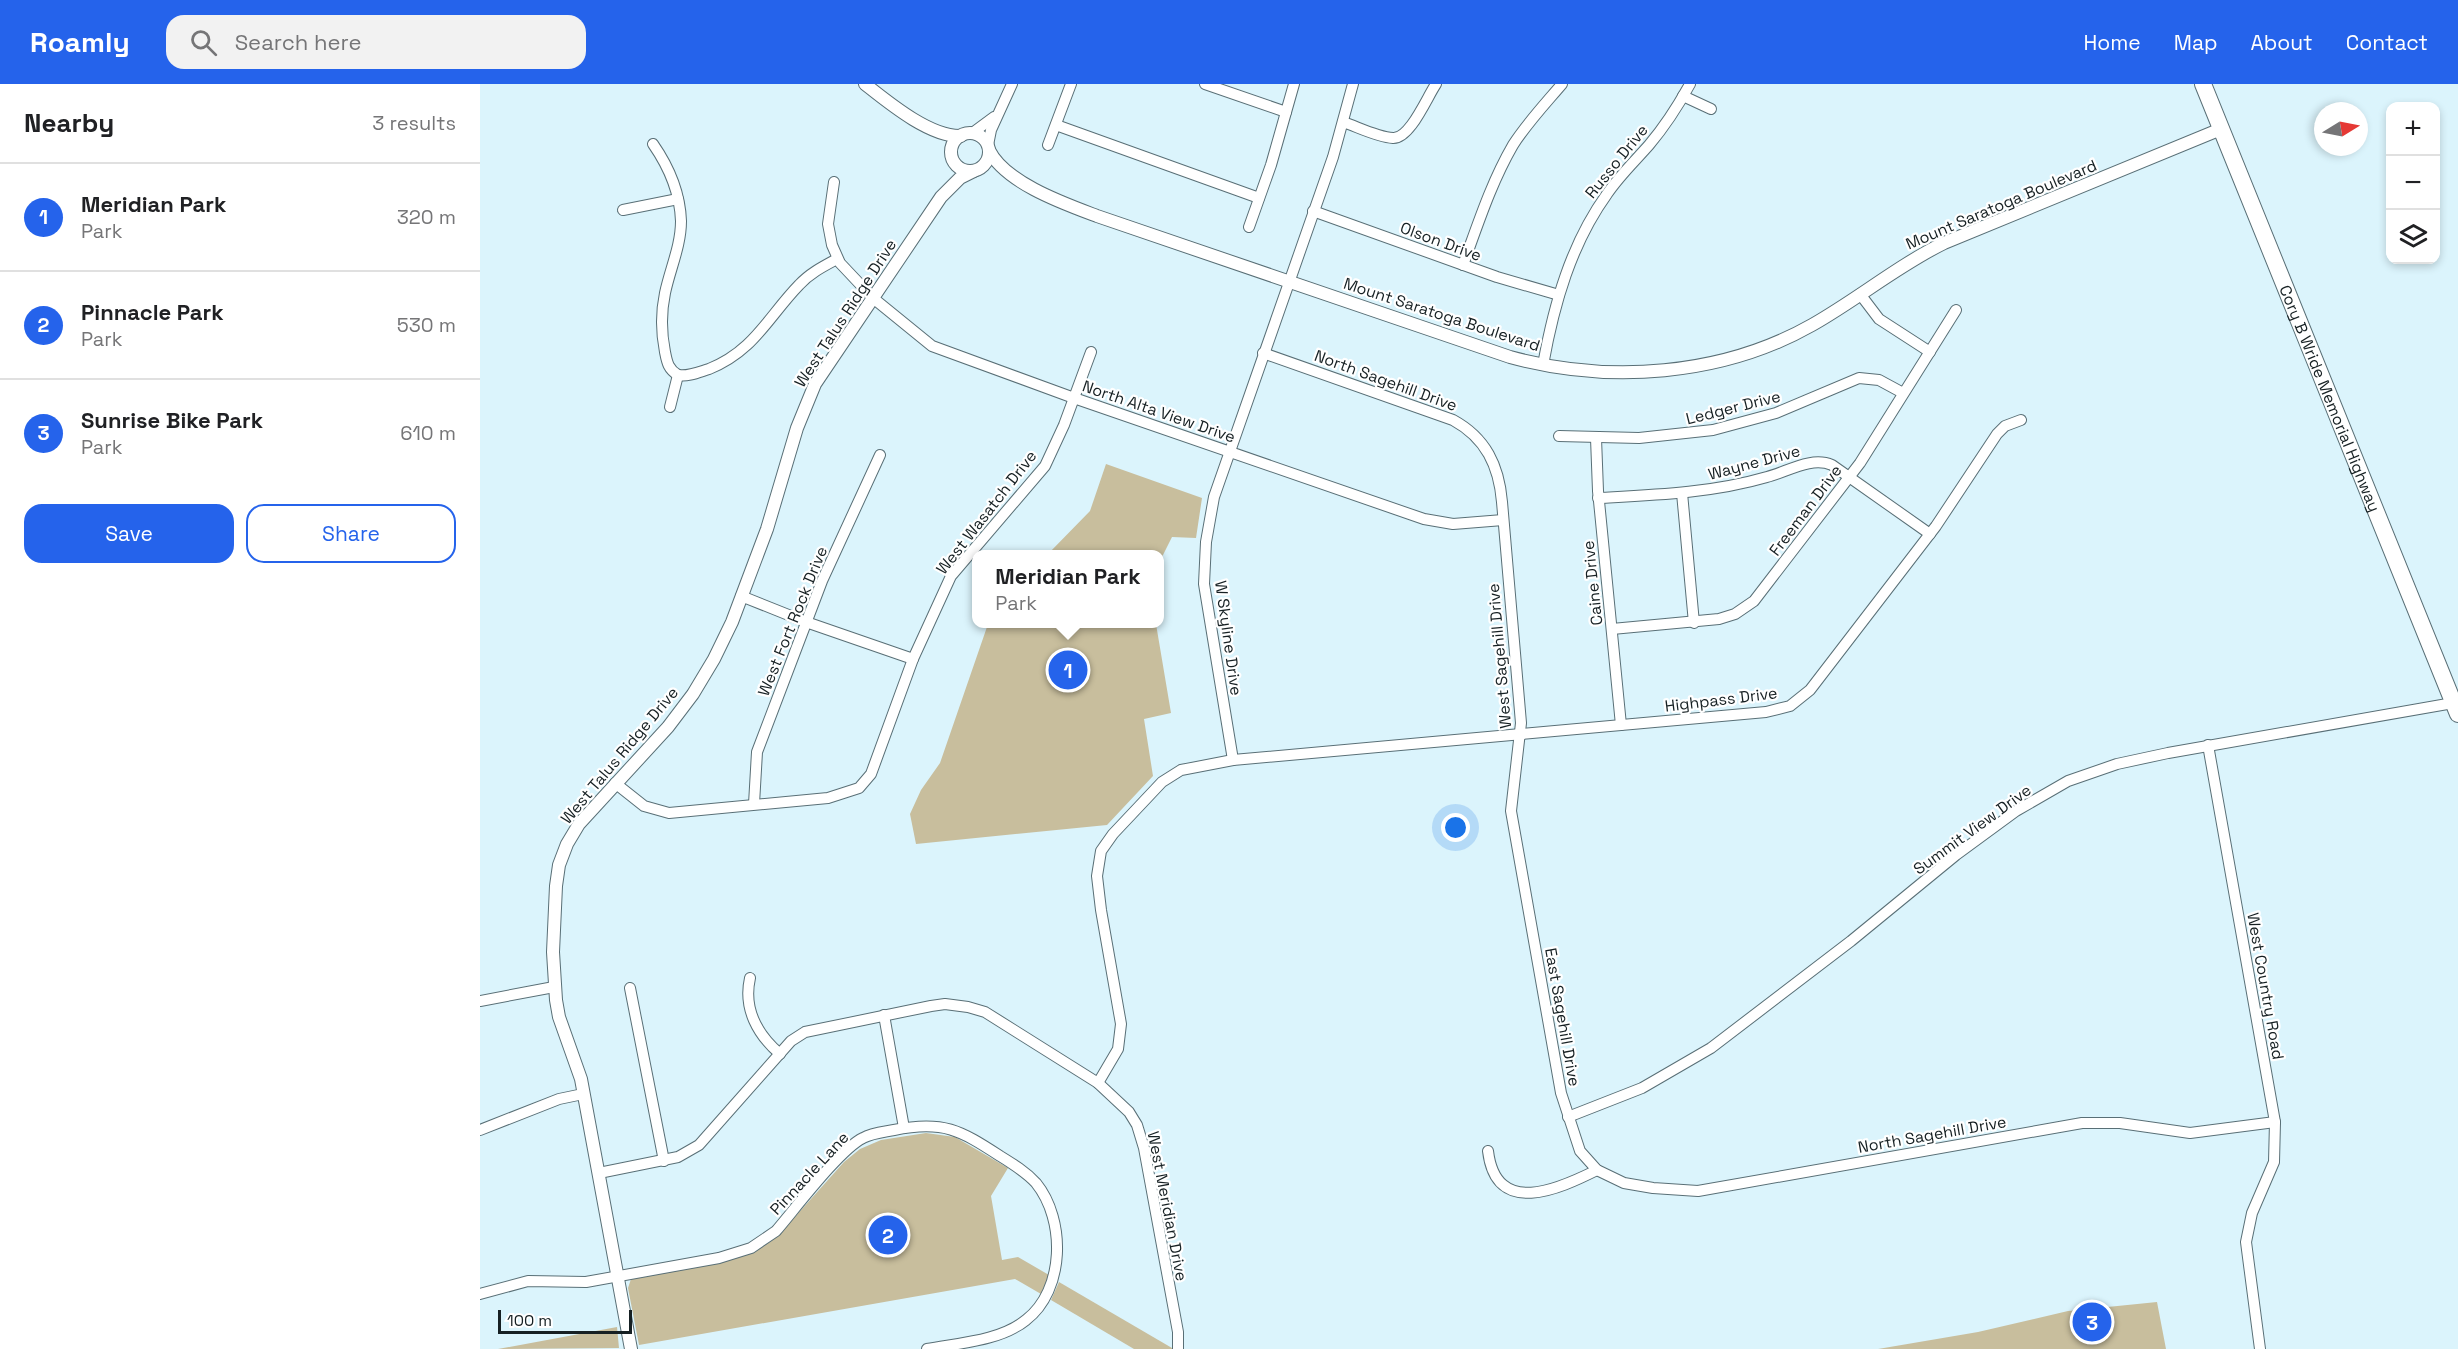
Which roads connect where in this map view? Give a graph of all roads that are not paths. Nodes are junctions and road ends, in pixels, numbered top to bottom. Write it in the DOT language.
graph roads {
  1 [pos="865,84"];
  2 [pos="1012,84"];
  3 [pos="1071,84"];
  4 [pos="1205,84"];
  5 [pos="1294,84"];
  6 [pos="1353,84"];
  7 [pos="1436,84"];
  8 [pos="1562,84"];
  9 [pos="1690,84"];
  10 [pos="2203,84"];
  11 [pos="1683,96"];
  12 [pos="1711,109"];
  13 [pos="1000,110"];
  14 [pos="1286,112"];
  15 [pos="1343,122"];
  16 [pos="1056,124"];
  17 [pos="925,125"];
  18 [pos="2221,129"];
  19 [pos="966,135"];
  20 [pos="653,144"];
  21 [pos="1048,145"];
  22 [pos="988,148"];
  23 [pos="952,157"];
  24 [pos="976,171"];
  25 [pos="1016,178"];
  26 [pos="834,182"];
  27 [pos="941,197"];
  28 [pos="1259,198"];
  29 [pos="678,199"];
  30 [pos="623,210"];
  31 [pos="1313,211"];
  32 [pos="1249,227"];
  33 [pos="837,259"];
  34 [pos="1463,265"];
  35 [pos="1289,281"];
  36 [pos="1860,294"];
  37 [pos="1559,295"];
  38 [pos="873,298"];
  39 [pos="1956,310"];
  40 [pos="1091,352"];
  41 [pos="1930,352"];
  42 [pos="1263,353"];
  43 [pos="1543,365"];
  44 [pos="678,375"];
  45 [pos="1904,393"];
  46 [pos="1074,398"];
  47 [pos="670,407"];
  48 [pos="2021,420"];
  49 [pos="1559,436"];
  50 [pos="1596,438"];
  51 [pos="1230,451"];
  52 [pos="880,455"];
  53 [pos="1850,477"];
  54 [pos="1682,492"];
  55 [pos="1598,498"];
  56 [pos="1503,520"];
  57 [pos="1930,534"];
  58 [pos="973,550"];
  59 [pos="972,551"];
  60 [pos="741,596"];
  61 [pos="806,622"];
  62 [pos="1694,622"];
  63 [pos="1612,629"];
  64 [pos="913,659"];
  65 [pos="2456,708"];
  66 [pos="1621,725"];
  67 [pos="1521,735"];
  68 [pos="2208,745"];
  69 [pos="1233,760"];
  70 [pos="615,783"];
  71 [pos="754,804"];
  72 [pos="1519,861"];
  73 [pos="750,978"];
  74 [pos="554,987"];
  75 [pos="630,988"];
  76 [pos="480,1001"];
  77 [pos="884,1015"];
  78 [pos="780,1054"];
  79 [pos="1098,1083"];
  80 [pos="584,1094"];
  81 [pos="1568,1117"];
  82 [pos="2276,1122"];
  83 [pos="904,1128"];
  84 [pos="480,1130"];
  85 [pos="1488,1151"];
  86 [pos="664,1161"];
  87 [pos="1597,1170"];
  88 [pos="599,1173"];
  89 [pos="618,1278"];
  90 [pos="480,1294"];
  91 [pos="974,1345"];
  92 [pos="631,1349"];
  93 [pos="927,1349"];
  94 [pos="1178,1349"];
  95 [pos="2260,1349"];
  1 -- 17 [label="street"];
  2 -- 13 [label="street"];
  3 -- 16 [label="street"];
  4 -- 14 [label="street"];
  5 -- 14 [label="street"];
  6 -- 15 [label="street, W Skyline Drive"];
  7 -- 15 [label="street"];
  8 -- 34 [label="street"];
  9 -- 11 [label="street, Russo Drive"];
  10 -- 18 [label="highway, Cory B Wride Memorial Highway"];
  11 -- 12 [label="street"];
  11 -- 37 [label="street, Russo Drive"];
  13 -- 19 [label="street"];
  13 -- 22 [label="street"];
  14 -- 28 [label="street"];
  15 -- 31 [label="street, W Skyline Drive"];
  16 -- 21 [label="street"];
  16 -- 28 [label="street"];
  17 -- 19 [label="street"];
  17 -- 23 [label="street"];
  18 -- 36 [label="street, Mount Saratoga Boulevard"];
  18 -- 65 [label="highway, Cory B Wride Memorial Highway"];
  19 -- 22 [label="street"];
  19 -- 23 [label="street"];
  20 -- 29 [label="street"];
  22 -- 24 [label="street"];
  22 -- 25 [label="street, Mount Saratoga Boulevard"];
  23 -- 24 [label="street"];
  23 -- 27 [label="street, West Talus Ridge Drive"];
  24 -- 25 [label="street, Mount Saratoga Boulevard"];
  24 -- 27 [label="street, West Talus Ridge Drive"];
  25 -- 35 [label="street, Mount Saratoga Boulevard"];
  26 -- 33 [label="street"];
  27 -- 38 [label="street, West Talus Ridge Drive"];
  28 -- 32 [label="street"];
  29 -- 30 [label="street"];
  29 -- 44 [label="street"];
  31 -- 34 [label="street, Olson Drive"];
  31 -- 35 [label="street, W Skyline Drive"];
  33 -- 38 [label="street, North Alta View Drive"];
  33 -- 44 [label="street"];
  34 -- 37 [label="street, Olson Drive"];
  35 -- 42 [label="street, W Skyline Drive"];
  35 -- 43 [label="street, Mount Saratoga Boulevard"];
  36 -- 41 [label="street"];
  36 -- 43 [label="street, Mount Saratoga Boulevard"];
  37 -- 43 [label="street, Russo Drive"];
  38 -- 46 [label="street, North Alta View Drive"];
  38 -- 60 [label="street, West Talus Ridge Drive"];
  39 -- 41 [label="street, Freeman Drive"];
  40 -- 46 [label="street, West Wasatch Drive"];
  41 -- 45 [label="street, Freeman Drive"];
  42 -- 51 [label="street, W Skyline Drive"];
  42 -- 56 [label="street, North Sagehill Drive"];
  44 -- 47 [label="street"];
  45 -- 50 [label="street, Ledger Drive"];
  45 -- 53 [label="street, Freeman Drive"];
  46 -- 51 [label="street, North Alta View Drive"];
  46 -- 58 [label="street, West Wasatch Drive"];
  48 -- 57 [label="street, Highpass Drive"];
  49 -- 50 [label="street, Ledger Drive"];
  50 -- 55 [label="street, Caine Drive"];
  51 -- 56 [label="street, North Alta View Drive"];
  51 -- 69 [label="street, W Skyline Drive"];
  52 -- 61 [label="street, West Fort Rock Drive"];
  53 -- 54 [label="street, Wayne Drive"];
  53 -- 57 [label="street, Wayne Drive"];
  53 -- 62 [label="street, Freeman Drive"];
  54 -- 55 [label="street, Wayne Drive"];
  54 -- 62 [label="street"];
  55 -- 63 [label="street, Caine Drive"];
  56 -- 67 [label="street, West Sagehill Drive"];
  57 -- 66 [label="street, Highpass Drive"];
  59 -- 64 [label="street, West Wasatch Drive"];
  60 -- 61 [label="street"];
  60 -- 70 [label="street, West Talus Ridge Drive"];
  61 -- 64 [label="street"];
  61 -- 71 [label="street, West Fort Rock Drive"];
  62 -- 63 [label="street, Freeman Drive"];
  63 -- 66 [label="street, Caine Drive"];
  64 -- 71 [label="street, West Wasatch Drive"];
  65 -- 68 [label="street, Summit View Drive"];
  66 -- 67 [label="street, Highpass Drive"];
  67 -- 69 [label="street, Highpass Drive"];
  67 -- 72 [label="street, West Sagehill Drive"];
  68 -- 81 [label="street, Summit View Drive"];
  68 -- 82 [label="street, West Country Road"];
  69 -- 79 [label="street, Highpass Drive"];
  70 -- 71 [label="street"];
  70 -- 74 [label="street, West Talus Ridge Drive"];
  72 -- 81 [label="street, East Sagehill Drive"];
  73 -- 78 [label="street"];
  74 -- 76 [label="street"];
  74 -- 80 [label="street, West Talus Ridge Drive"];
  75 -- 86 [label="street"];
  77 -- 78 [label="street, West Meridian Drive"];
  77 -- 79 [label="street, West Meridian Drive"];
  77 -- 83 [label="street"];
  78 -- 86 [label="street, West Meridian Drive"];
  79 -- 94 [label="street, West Meridian Drive"];
  80 -- 84 [label="street"];
  80 -- 88 [label="street, West Talus Ridge Drive"];
  81 -- 87 [label="street, East Sagehill Drive"];
  82 -- 87 [label="street, North Sagehill Drive"];
  82 -- 95 [label="street, West Country Road"];
  83 -- 89 [label="street, Pinnacle Lane"];
  83 -- 91 [label="street, Pinnacle Lane"];
  85 -- 87 [label="street"];
  86 -- 88 [label="street, West Meridian Drive"];
  88 -- 89 [label="street, West Talus Ridge Drive"];
  89 -- 90 [label="street, Pinnacle Lane"];
  89 -- 92 [label="street, West Talus Ridge Drive"];
  91 -- 93 [label="street"];
}
